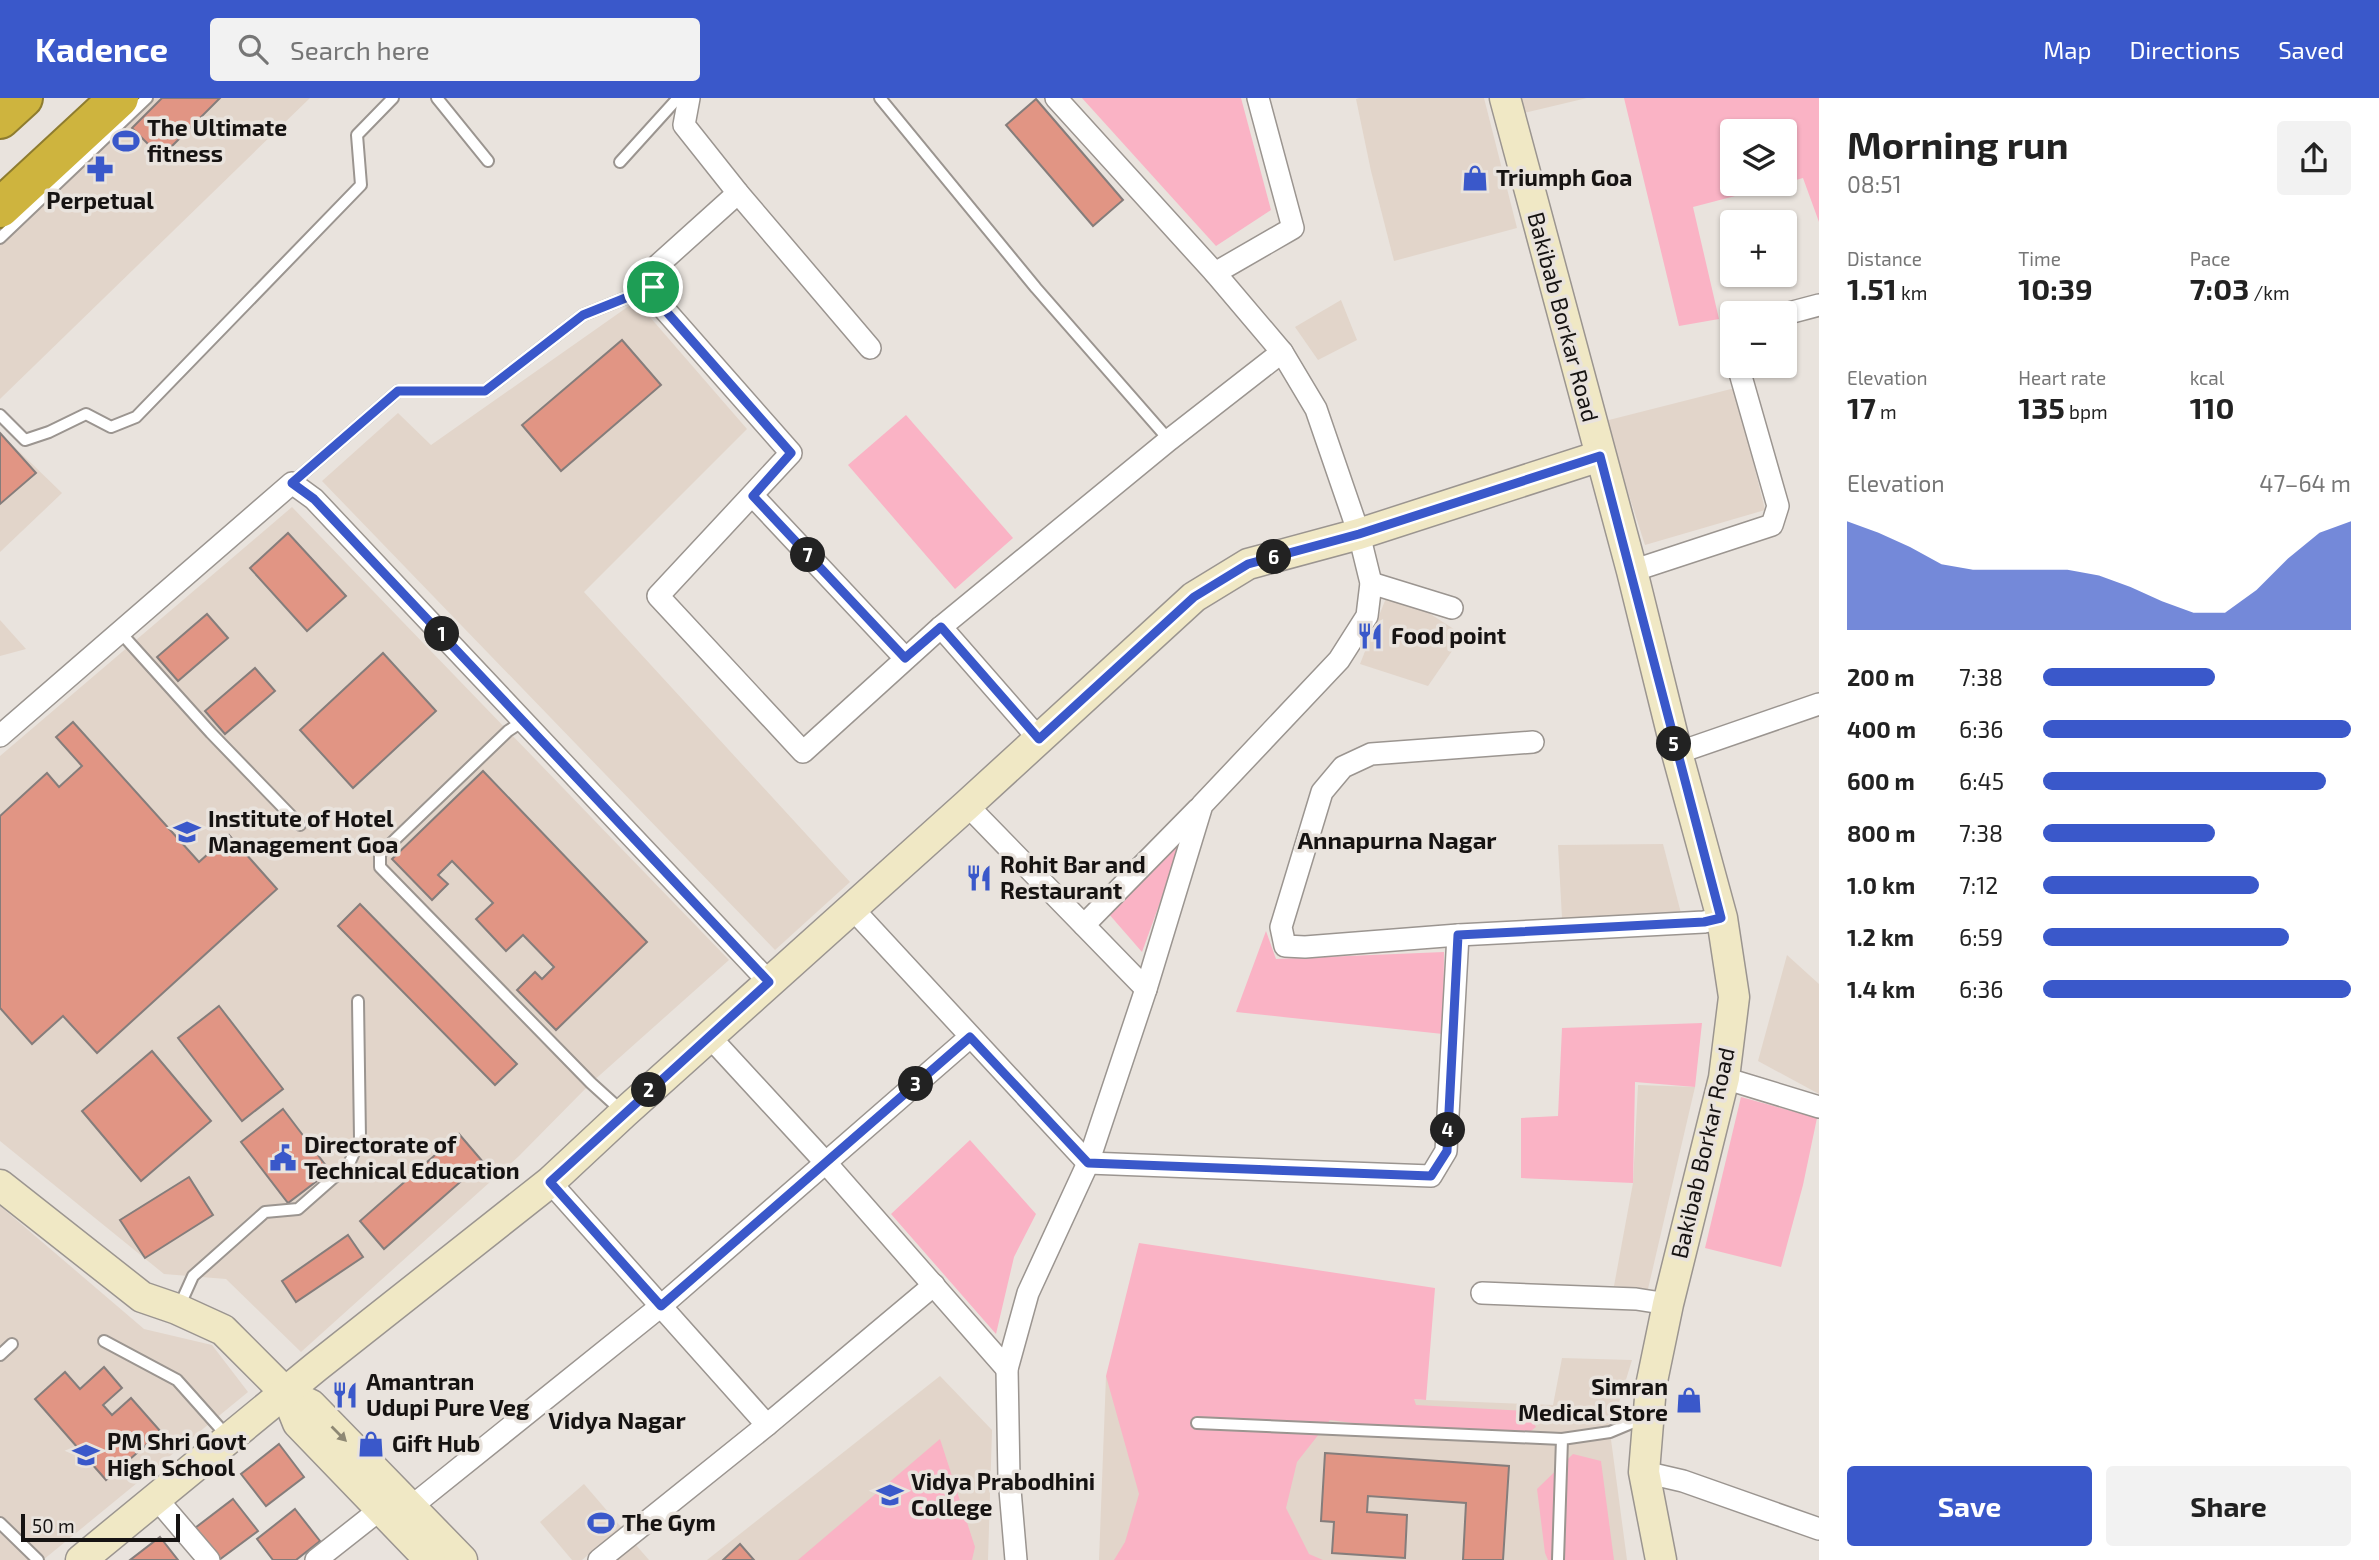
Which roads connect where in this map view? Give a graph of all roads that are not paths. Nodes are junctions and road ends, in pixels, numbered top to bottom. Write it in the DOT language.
graph roads {
  1 [pos="23,98"];
  2 [pos="119,98"];
  3 [pos="147,98"];
  4 [pos="393,98"];
  5 [pos="437,98"];
  6 [pos="678,98"];
  7 [pos="689,98"];
  8 [pos="880,98"];
  9 [pos="1056,98"];
  10 [pos="1258,98"];
  11 [pos="1505,98"];
  12 [pos="0,119"];
  13 [pos="488,161"];
  14 [pos="620,162"];
  15 [pos="738,192"];
  16 [pos="0,208"];
  17 [pos="0,238"];
  18 [pos="1215,273"];
  19 [pos="653,287"];
  20 [pos="1819,305"];
  21 [pos="1797,310"];
  22 [pos="870,348"];
  23 [pos="1282,352"];
  24 [pos="1741,378"];
  25 [pos="0,415"];
  26 [pos="1169,440"];
  27 [pos="1600,456"];
  28 [pos="292,483"];
  29 [pos="753,496"];
  30 [pos="1359,534"];
  31 [pos="1632,571"];
  32 [pos="1371,583"];
  33 [pos="1452,608"];
  34 [pos="941,627"];
  35 [pos="120,632"];
  36 [pos="905,658"];
  37 [pos="1819,704"];
  38 [pos="523,721"];
  39 [pos="0,736"];
  40 [pos="1039,739"];
  41 [pos="1533,742"];
  42 [pos="1676,753"];
  43 [pos="967,805"];
  44 [pos="1202,805"];
  45 [pos="300,825"];
  46 [pos="851,907"];
  47 [pos="1721,918"];
  48 [pos="1084,925"];
  49 [pos="1458,935"];
  50 [pos="769,982"];
  51 [pos="1146,989"];
  52 [pos="358,1001"];
  53 [pos="709,1036"];
  54 [pos="970,1037"];
  55 [pos="1724,1078"];
  56 [pos="1819,1107"];
  57 [pos="624,1113"];
  58 [pos="826,1163"];
  59 [pos="1088,1163"];
  60 [pos="550,1182"];
  61 [pos="0,1185"];
  62 [pos="934,1285"];
  63 [pos="1482,1293"];
  64 [pos="1668,1304"];
  65 [pos="661,1306"];
  66 [pos="177,1309"];
  67 [pos="104,1341"];
  68 [pos="12,1344"];
  69 [pos="0,1355"];
  70 [pos="1007,1369"];
  71 [pos="286,1393"];
  72 [pos="1649,1416"];
  73 [pos="1197,1423"];
  74 [pos="767,1425"];
  75 [pos="229,1438"];
  76 [pos="1562,1439"];
  77 [pos="1643,1472"];
  78 [pos="156,1498"];
  79 [pos="412,1506"];
  80 [pos="382,1508"];
  81 [pos="0,1523"];
  82 [pos="1819,1530"];
  83 [pos="38,1560"];
  84 [pos="81,1560"];
  85 [pos="209,1560"];
  86 [pos="316,1560"];
  87 [pos="430,1560"];
  88 [pos="462,1560"];
  89 [pos="599,1560"];
  90 [pos="1016,1560"];
  91 [pos="1558,1560"];
  92 [pos="1661,1560"];
  1 -- 12 [label="highway"];
  2 -- 16 [label="highway"];
  3 -- 17 [label="lane"];
  4 -- 25 [label="lane"];
  5 -- 13 [label="lane"];
  6 -- 14 [label="lane"];
  7 -- 15 [label="street"];
  8 -- 26 [label="lane"];
  9 -- 18 [label="street"];
  10 -- 18 [label="street"];
  11 -- 27 [label="street, Bakibab Borkar Road"];
  15 -- 19 [label="street"];
  15 -- 22 [label="street"];
  18 -- 23 [label="street"];
  19 -- 28 [label="lane"];
  19 -- 29 [label="street"];
  20 -- 21 [label="street"];
  23 -- 26 [label="street"];
  23 -- 30 [label="street"];
  24 -- 31 [label="street"];
  26 -- 34 [label="street"];
  27 -- 30 [label="street"];
  27 -- 31 [label="street, Bakibab Borkar Road"];
  28 -- 35 [label="street"];
  28 -- 38 [label="street"];
  29 -- 36 [label="street"];
  29 -- 36 [label="street"];
  30 -- 32 [label="street"];
  30 -- 40 [label="street"];
  31 -- 42 [label="street, Bakibab Borkar Road"];
  32 -- 33 [label="street"];
  32 -- 44 [label="street"];
  34 -- 36 [label="street"];
  34 -- 40 [label="street"];
  35 -- 39 [label="street"];
  35 -- 45 [label="lane"];
  37 -- 42 [label="street"];
  38 -- 50 [label="street"];
  38 -- 57 [label="lane"];
  40 -- 43 [label="street"];
  41 -- 49 [label="street"];
  42 -- 47 [label="street, Bakibab Borkar Road"];
  43 -- 46 [label="street"];
  43 -- 48 [label="street"];
  44 -- 48 [label="street"];
  44 -- 51 [label="street"];
  46 -- 50 [label="street"];
  46 -- 54 [label="street"];
  47 -- 49 [label="street"];
  47 -- 55 [label="street, Bakibab Borkar Road"];
  48 -- 51 [label="street"];
  49 -- 59 [label="street"];
  50 -- 53 [label="street"];
  51 -- 59 [label="street"];
  52 -- 66 [label="lane"];
  53 -- 57 [label="street"];
  53 -- 58 [label="street"];
  54 -- 58 [label="street"];
  54 -- 59 [label="street"];
  55 -- 56 [label="street"];
  55 -- 64 [label="street, Bakibab Borkar Road"];
  57 -- 60 [label="street"];
  58 -- 62 [label="street"];
  58 -- 65 [label="street"];
  59 -- 70 [label="street"];
  60 -- 65 [label="street"];
  60 -- 71 [label="street"];
  61 -- 66 [label="street"];
  62 -- 70 [label="street"];
  62 -- 74 [label="street"];
  63 -- 64 [label="street"];
  64 -- 72 [label="street, Bakibab Borkar Road"];
  65 -- 74 [label="street"];
  65 -- 79 [label="street"];
  66 -- 71 [label="street"];
  67 -- 75 [label="lane"];
  68 -- 69 [label="lane"];
  70 -- 90 [label="street"];
  71 -- 75 [label="street"];
  71 -- 79 [label="street, one-way"];
  71 -- 80 [label="street"];
  72 -- 76 [label="lane"];
  72 -- 77 [label="street, Bakibab Borkar Road"];
  73 -- 76 [label="lane"];
  74 -- 89 [label="street"];
  75 -- 78 [label="street"];
  76 -- 91 [label="lane"];
  77 -- 82 [label="street"];
  77 -- 92 [label="street, Bakibab Borkar Road"];
  78 -- 84 [label="street"];
  78 -- 85 [label="street"];
  79 -- 88 [label="street"];
  80 -- 86 [label="street"];
  80 -- 87 [label="street"];
  81 -- 83 [label="lane"];
}
